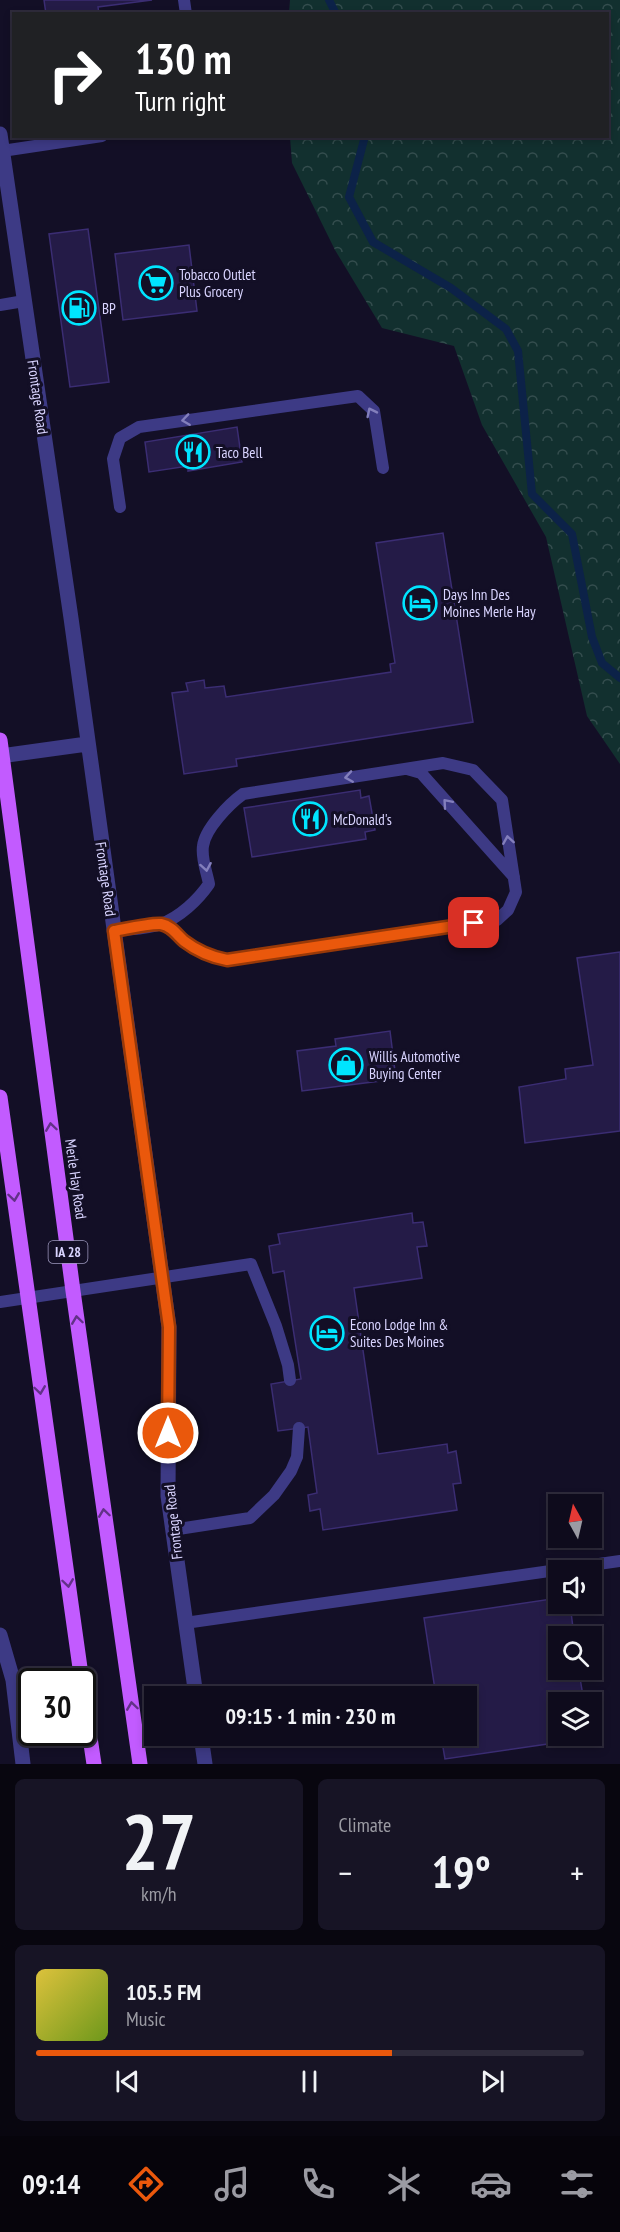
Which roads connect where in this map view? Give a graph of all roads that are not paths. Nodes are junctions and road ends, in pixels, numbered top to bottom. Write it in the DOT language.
graph roads {
  1 [pos="0,134"];
  2 [pos="89,138"];
  3 [pos="2,151"];
  4 [pos="24,301"];
  5 [pos="0,305"];
  6 [pos="383,468"];
  7 [pos="120,507"];
  8 [pos="0,740"];
  9 [pos="87,744"];
  10 [pos="1,756"];
  11 [pos="406,768"];
  12 [pos="514,878"];
  13 [pos="161,924"];
  14 [pos="114,931"];
  15 [pos="0,1097"];
  16 [pos="162,1277"];
  17 [pos="73,1291"];
  18 [pos="27,1298"];
  19 [pos="0,1302"];
  20 [pos="291,1380"];
  21 [pos="299,1428"];
  22 [pos="172,1530"];
  23 [pos="620,1561"];
  24 [pos="185,1623"];
  25 [pos="0,1635"];
  26 [pos="80,1668"];
  27 [pos="194,1686"];
  28 [pos="91,1746"];
  29 [pos="202,1746"];
  30 [pos="23,1764"];
  31 [pos="94,1764"];
  32 [pos="140,1764"];
  33 [pos="205,1764"];
  1 -- 3 [label="street, Frontage Road"];
  2 -- 3 [label="lane"];
  3 -- 4 [label="street, Frontage Road"];
  4 -- 5 [label="lane"];
  4 -- 9 [label="street, Frontage Road"];
  6 -- 7 [label="lane, one-way"];
  8 -- 10 [label="main road, Merle Hay Road / IA 28"];
  9 -- 10 [label="street"];
  9 -- 14 [label="street, Frontage Road"];
  17 -- 10 [label="main road, Merle Hay Road / IA 28, one-way"];
  12 -- 11 [label="lane, one-way"];
  12 -- 11 [label="lane, one-way"];
  11 -- 13 [label="lane, one-way"];
  12 -- 13 [label="lane"];
  13 -- 14 [label="lane"];
  14 -- 16 [label="street, Frontage Road"];
  15 -- 18 [label="main road, one-way"];
  16 -- 17 [label="lane"];
  16 -- 20 [label="lane"];
  16 -- 22 [label="street, Frontage Road"];
  17 -- 18 [label="lane"];
  32 -- 17 [label="main road, Merle Hay Road / IA 28, one-way"];
  18 -- 19 [label="lane"];
  18 -- 26 [label="main road, one-way"];
  21 -- 22 [label="lane"];
  22 -- 24 [label="street, Frontage Road"];
  23 -- 24 [label="lane"];
  24 -- 27 [label="street, Frontage Road"];
  25 -- 30 [label="street"];
  28 -- 31 [label="main road"];
  29 -- 33 [label="street"];
}
